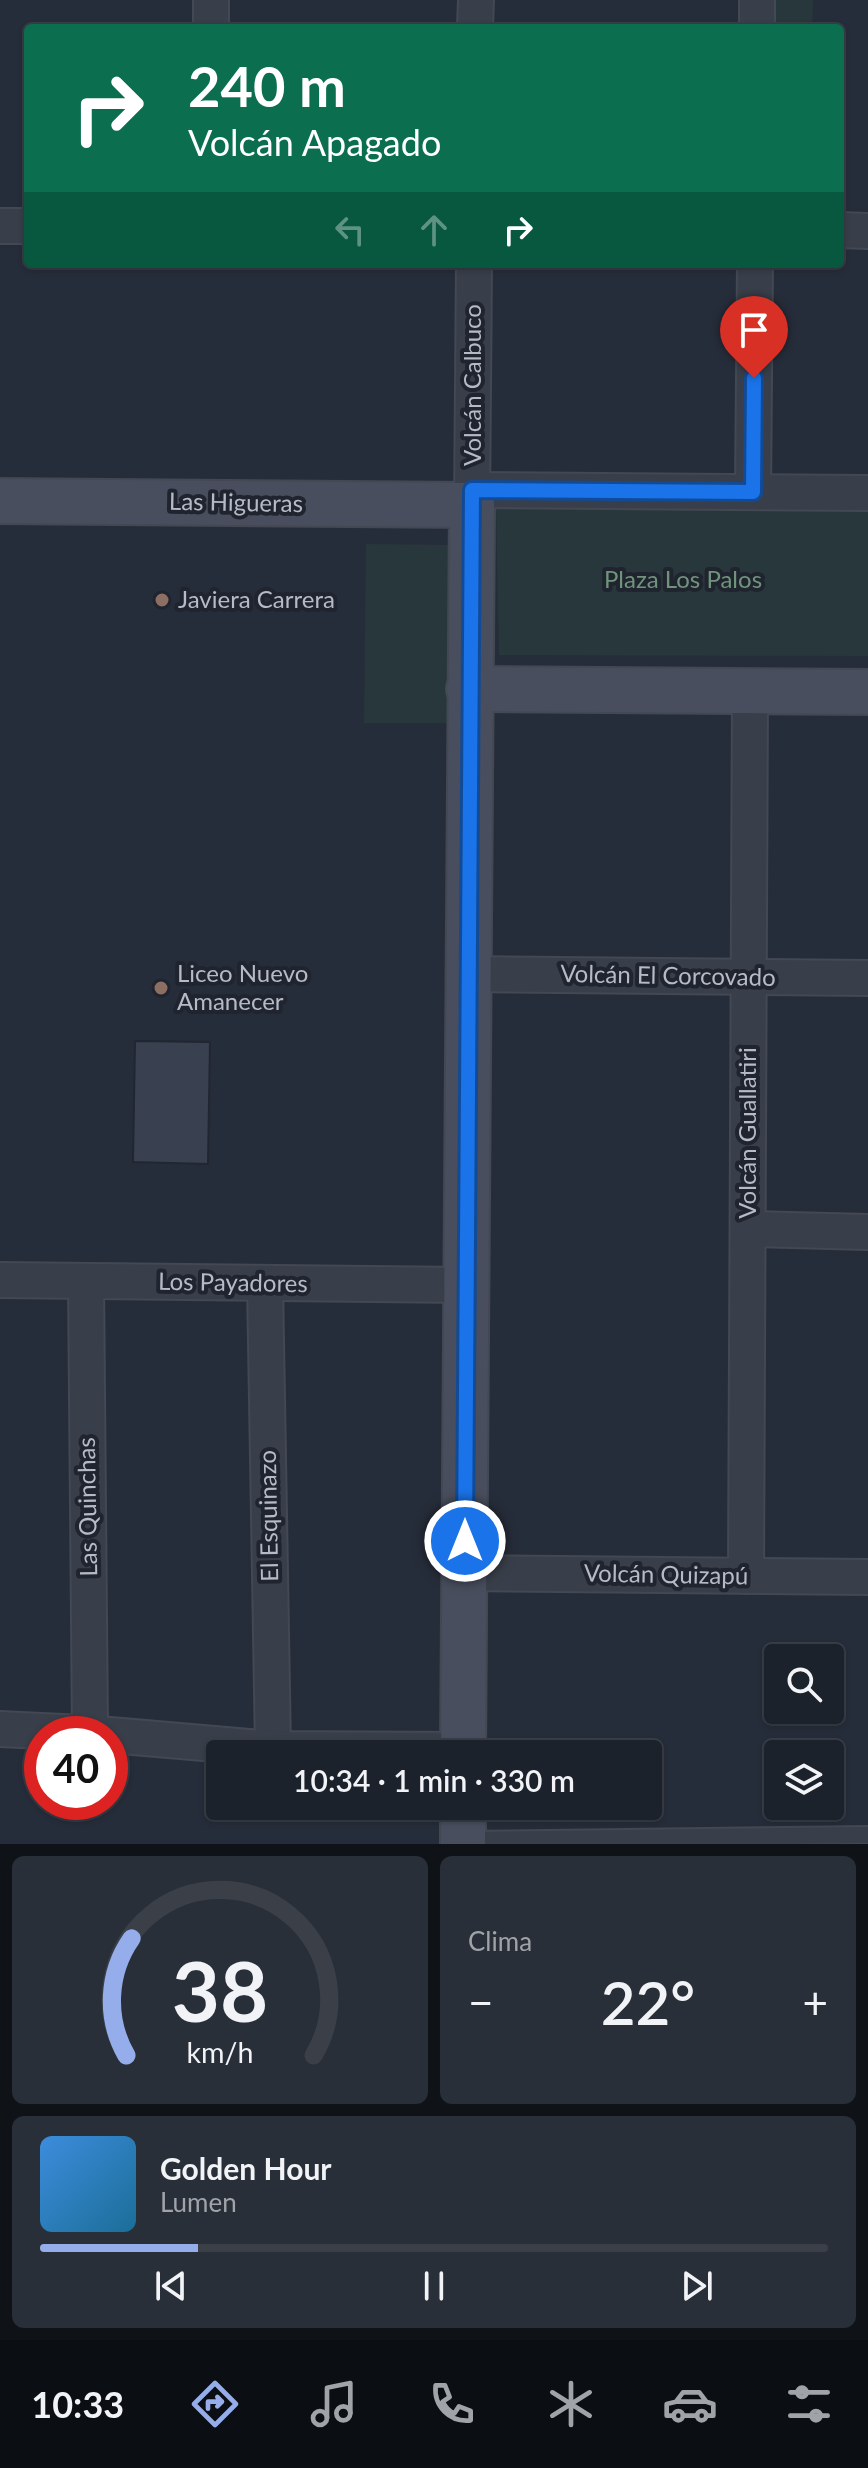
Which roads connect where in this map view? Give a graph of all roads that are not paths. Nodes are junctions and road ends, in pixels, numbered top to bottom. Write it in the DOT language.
graph roads {
  1 [pos="211,0"];
  2 [pos="476,0"];
  3 [pos="757,0"];
  4 [pos="211,24"];
  5 [pos="475,24"];
  6 [pos="757,24"];
  7 [pos="0,226"];
  8 [pos="24,226"];
  9 [pos="844,230"];
  10 [pos="868,231"];
  11 [pos="474,268"];
  12 [pos="755,268"];
  13 [pos="753,492"];
  14 [pos="868,493"];
  15 [pos="472,498"];
  16 [pos="0,501"];
  17 [pos="469,689"];
  18 [pos="750,691"];
  19 [pos="868,692"];
  20 [pos="468,974"];
  21 [pos="749,977"];
  22 [pos="868,978"];
  23 [pos="748,1229"];
  24 [pos="868,1232"];
  25 [pos="0,1280"];
  26 [pos="86,1281"];
  27 [pos="265,1283"];
  28 [pos="466,1285"];
  29 [pos="464,1573"];
  30 [pos="746,1576"];
  31 [pos="868,1577"];
  32 [pos="100,1716"];
  33 [pos="0,1729"];
  34 [pos="24,1730"];
  35 [pos="128,1736"];
  36 [pos="273,1740"];
  37 [pos="463,1740"];
  38 [pos="206,1743"];
  39 [pos="463,1830"];
  40 [pos="868,1835"];
  1 -- 4 [label="street"];
  2 -- 5 [label="street"];
  3 -- 6 [label="street"];
  7 -- 8 [label="street"];
  9 -- 10 [label="street"];
  11 -- 15 [label="street, Volcán Calbuco"];
  12 -- 13 [label="street"];
  13 -- 14 [label="street"];
  13 -- 15 [label="street"];
  15 -- 16 [label="street, Las Higueras"];
  15 -- 17 [label="street, Volcán Calbuco"];
  17 -- 18 [label="street"];
  17 -- 20 [label="street, Volcán Calbuco"];
  18 -- 19 [label="street"];
  18 -- 21 [label="street, Volcán Guallatiri"];
  20 -- 21 [label="street, Volcán El Corcovado"];
  20 -- 28 [label="street, Volcán Calbuco"];
  21 -- 22 [label="street, Volcán El Corcovado"];
  21 -- 23 [label="street, Volcán Guallatiri"];
  23 -- 24 [label="street"];
  23 -- 30 [label="street, Volcán Guallatiri"];
  25 -- 26 [label="street, Los Payadores"];
  26 -- 27 [label="street, Los Payadores"];
  26 -- 32 [label="street, Las Quinchas"];
  27 -- 28 [label="street, Los Payadores"];
  27 -- 36 [label="street, El Esquinazo"];
  28 -- 29 [label="street, Volcán Calbuco"];
  29 -- 30 [label="street, Volcán Quizapú"];
  29 -- 37 [label="street, Volcán Calbuco"];
  30 -- 31 [label="street, Volcán Quizapú"];
  33 -- 34 [label="street"];
  35 -- 38 [label="street"];
  39 -- 40 [label="lane"];
}
